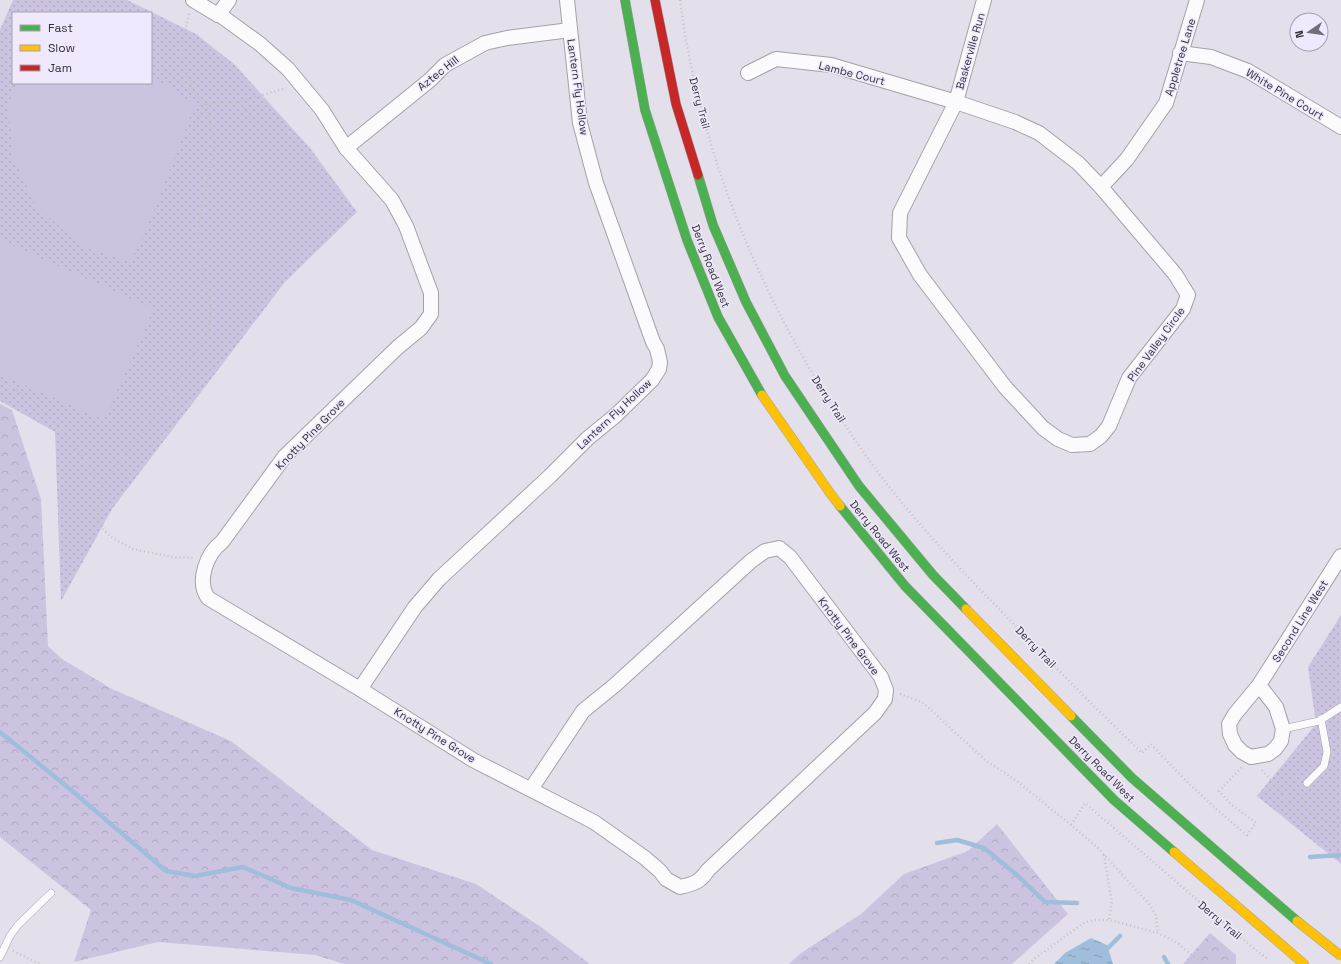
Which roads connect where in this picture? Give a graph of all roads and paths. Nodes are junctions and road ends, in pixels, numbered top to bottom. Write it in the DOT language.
graph roads {
  1 [pos="230,0"];
  2 [pos="567,0"];
  3 [pos="625,0"];
  4 [pos="655,0"];
  5 [pos="680,0"];
  6 [pos="984,0"];
  7 [pos="1197,0"];
  8 [pos="192,4"];
  9 [pos="218,15"];
  10 [pos="570,30"];
  11 [pos="1180,53"];
  12 [pos="164,70"];
  13 [pos="748,73"];
  14 [pos="300,84"];
  15 [pos="194,93"];
  16 [pos="239,102"];
  17 [pos="956,102"];
  18 [pos="206,103"];
  19 [pos="1341,127"];
  20 [pos="258,128"];
  21 [pos="189,138"];
  22 [pos="346,148"];
  23 [pos="1101,187"];
  24 [pos="0,379"];
  25 [pos="103,483"];
  26 [pos="1341,556"];
  27 [pos="208,559"];
  28 [pos="1259,685"];
  29 [pos="360,689"];
  30 [pos="886,690"];
  31 [pos="1341,707"];
  32 [pos="1321,719"];
  33 [pos="1283,730"];
  34 [pos="1251,757"];
  35 [pos="1307,783"];
  36 [pos="531,789"];
  37 [pos="1341,824"];
  38 [pos="1071,825"];
  39 [pos="1341,833"];
  40 [pos="1104,854"];
  41 [pos="51,893"];
  42 [pos="1109,920"];
  43 [pos="1158,933"];
  44 [pos="4,947"];
  45 [pos="1341,956"];
  46 [pos="0,957"];
  47 [pos="1266,958"];
  48 [pos="40,964"];
  49 [pos="1029,964"];
  50 [pos="1203,964"];
  51 [pos="1304,964"];
  1 -- 9 [label="street"];
  2 -- 10 [label="street, Lantern Fly Hollow"];
  3 -- 51 [label="main road, Derry Road West"];
  4 -- 45 [label="main road, Derry Road West, bridge"];
  5 -- 34 [label="path, Derry Trail"];
  6 -- 17 [label="street, Baskerville Run"];
  7 -- 11 [label="street, Appletree Lane"];
  8 -- 9 [label="street, Knotty Pine Grove"];
  8 -- 15 [label="path"];
  9 -- 14 [label="street, Knotty Pine Grove"];
  10 -- 22 [label="street, Aztec Hill"];
  10 -- 29 [label="street, Lantern Fly Hollow"];
  11 -- 19 [label="street, White Pine Court"];
  11 -- 23 [label="street, Appletree Lane"];
  12 -- 15 [label="path"];
  13 -- 17 [label="street, Lambe Court"];
  14 -- 16 [label="path"];
  14 -- 22 [label="street, Knotty Pine Grove"];
  15 -- 18 [label="path"];
  16 -- 18 [label="path"];
  16 -- 20 [label="path"];
  17 -- 23 [label="street, Pine Valley Circle"];
  17 -- 23 [label="street, Pine Valley Circle"];
  18 -- 21 [label="path"];
  18 -- 25 [label="path"];
  22 -- 27 [label="street, Knotty Pine Grove"];
  24 -- 25 [label="path"];
  25 -- 27 [label="path"];
  26 -- 28 [label="street, Second Line West"];
  27 -- 29 [label="street, Knotty Pine Grove"];
  28 -- 33 [label="street"];
  28 -- 34 [label="street, Second Line West"];
  29 -- 36 [label="street, Knotty Pine Grove"];
  30 -- 36 [label="street, Knotty Pine Grove"];
  30 -- 36 [label="street, Knotty Pine Grove"];
  30 -- 38 [label="path"];
  31 -- 32 [label="lane"];
  32 -- 33 [label="lane"];
  32 -- 35 [label="lane"];
  33 -- 34 [label="street"];
  34 -- 39 [label="path"];
  35 -- 37 [label="path"];
  38 -- 40 [label="path"];
  38 -- 47 [label="path, Derry Trail"];
  40 -- 42 [label="path"];
  40 -- 43 [label="path"];
  41 -- 44 [label="lane"];
  42 -- 43 [label="path"];
  42 -- 49 [label="path"];
  43 -- 50 [label="path"];
  44 -- 46 [label="lane"];
  44 -- 48 [label="path"];
}
